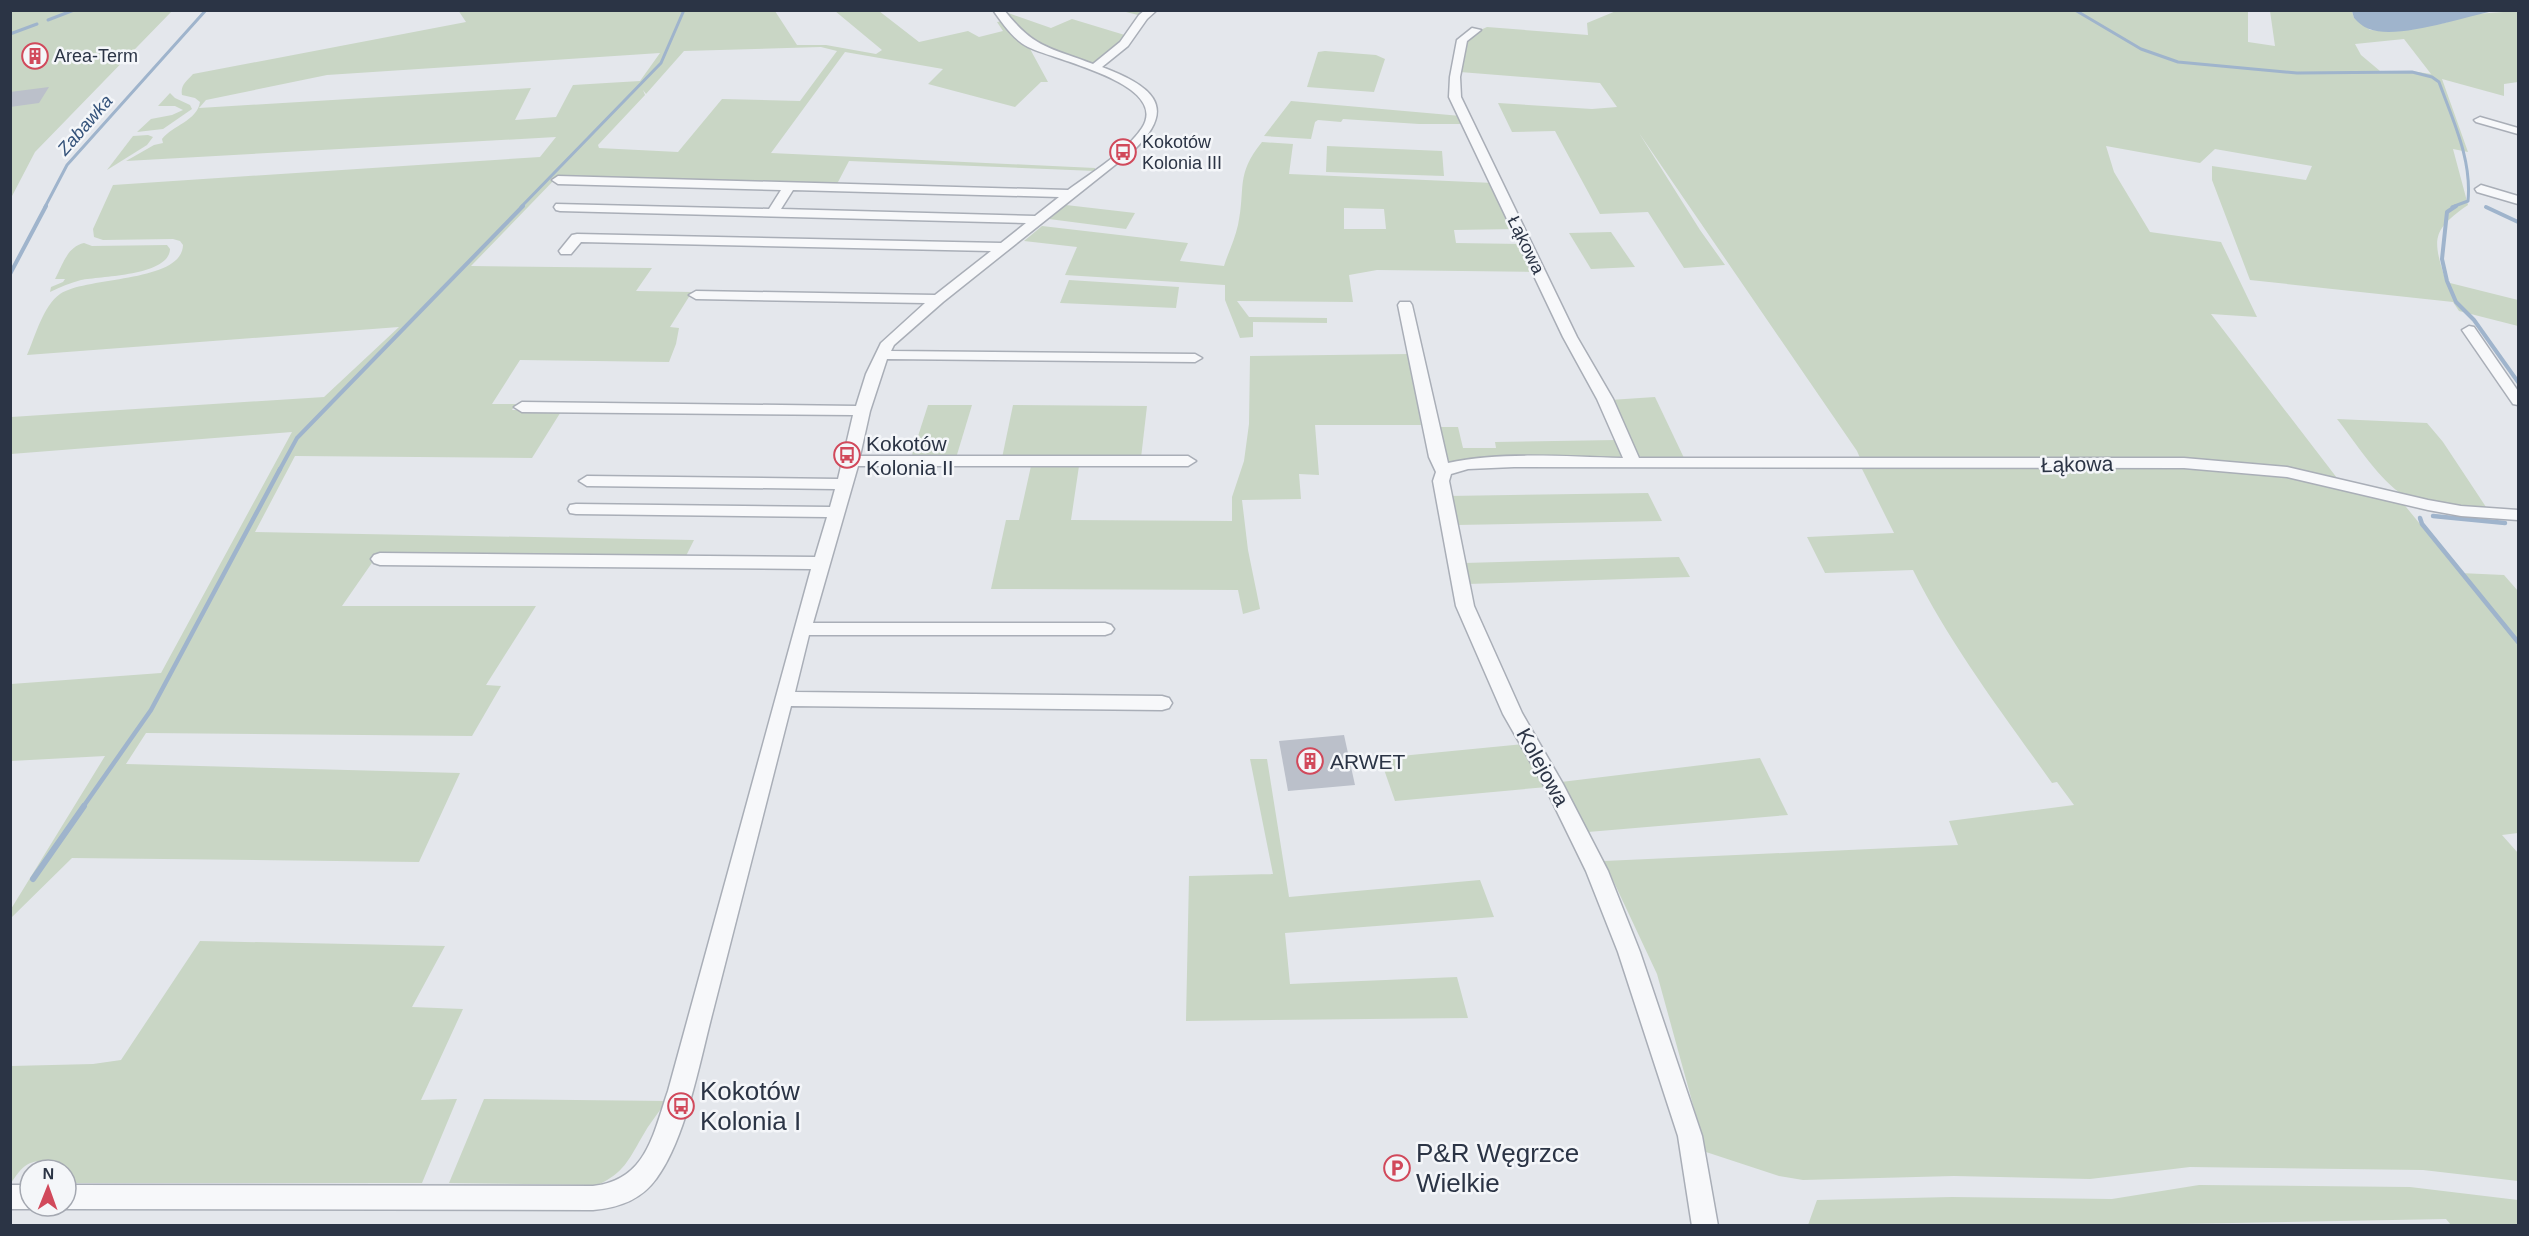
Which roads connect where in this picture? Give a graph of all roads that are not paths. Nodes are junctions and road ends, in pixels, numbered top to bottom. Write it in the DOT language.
graph roads {
  1 [pos="998,10"];
  2 [pos="1152,10"];
  3 [pos="1476,30"];
  4 [pos="1094,68"];
  5 [pos="2480,120"];
  6 [pos="2518,131"];
  7 [pos="558,180"];
  8 [pos="790,185"];
  9 [pos="2481,189"];
  10 [pos="1072,194"];
  11 [pos="2518,200"];
  12 [pos="560,207"];
  13 [pos="773,213"];
  14 [pos="1039,220"];
  15 [pos="1005,247"];
  16 [pos="566,252"];
  17 [pos="696,295"];
  18 [pos="938,299"];
  19 [pos="1405,305"];
  20 [pos="2469,330"];
  21 [pos="882,355"];
  22 [pos="1195,358"];
  23 [pos="2518,401"];
  24 [pos="522,407"];
  25 [pos="862,411"];
  26 [pos="851,461"];
  27 [pos="1188,461"];
  28 [pos="1632,461"];
  29 [pos="1444,472"];
  30 [pos="588,481"];
  31 [pos="844,484"];
  32 [pos="576,509"];
  33 [pos="836,512"];
  34 [pos="2518,515"];
  35 [pos="380,559"];
  36 [pos="821,563"];
  37 [pos="802,629"];
  38 [pos="1105,629"];
  39 [pos="785,699"];
  40 [pos="1162,703"];
  41 [pos="78,1197"];
  42 [pos="1705,1226"];
  1 -- 4 [label="street"];
  2 -- 4 [label="street"];
  3 -- 28 [label="street, Łąkowa"];
  4 -- 10 [label="street"];
  5 -- 6 [label="street"];
  7 -- 8 [label="street"];
  8 -- 10 [label="street"];
  8 -- 13 [label="street"];
  9 -- 11 [label="street"];
  10 -- 14 [label="street"];
  12 -- 13 [label="street"];
  13 -- 14 [label="street"];
  14 -- 15 [label="street"];
  15 -- 16 [label="street"];
  15 -- 18 [label="street"];
  17 -- 18 [label="street"];
  18 -- 21 [label="street"];
  19 -- 29 [label="street, Kolejowa"];
  20 -- 23 [label="street"];
  21 -- 22 [label="street"];
  21 -- 25 [label="street"];
  24 -- 25 [label="street"];
  25 -- 26 [label="street"];
  26 -- 27 [label="street"];
  26 -- 31 [label="street"];
  28 -- 29 [label="street, Łąkowa"];
  28 -- 34 [label="street, Łąkowa"];
  29 -- 42 [label="street, Kolejowa"];
  30 -- 31 [label="street"];
  31 -- 33 [label="street"];
  32 -- 33 [label="street"];
  33 -- 36 [label="street"];
  35 -- 36 [label="street"];
  36 -- 37 [label="street"];
  37 -- 38 [label="street"];
  37 -- 39 [label="street"];
  39 -- 40 [label="street"];
  39 -- 41 [label="street"];
}
